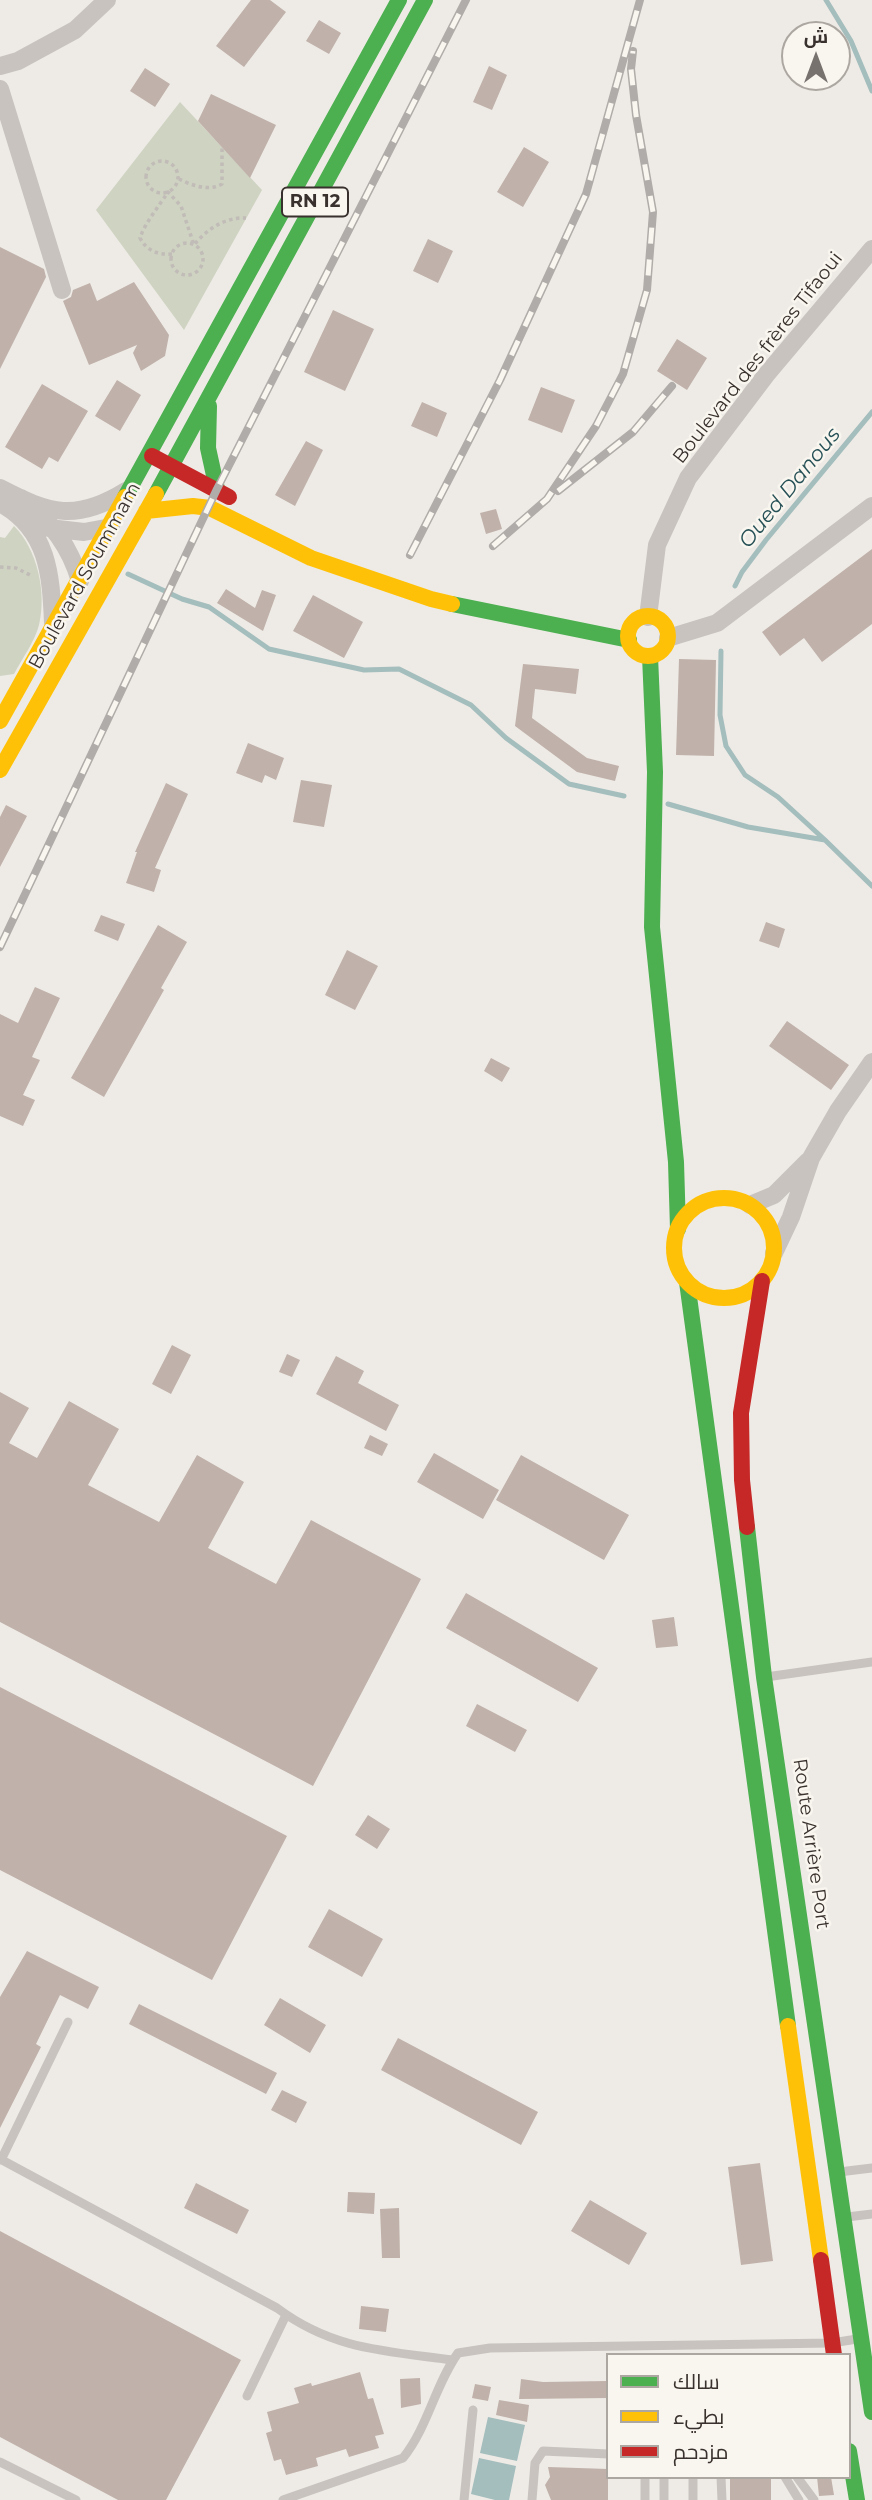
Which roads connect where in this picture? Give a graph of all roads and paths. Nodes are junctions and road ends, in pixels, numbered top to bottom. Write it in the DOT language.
graph roads {
  1 [pos="107,0"];
  2 [pos="399,0"];
  3 [pos="425,0"];
  4 [pos="0,66"];
  5 [pos="0,89"];
  6 [pos="222,146"];
  7 [pos="179,179"];
  8 [pos="168,192"];
  9 [pos="246,218"];
  10 [pos="194,245"];
  11 [pos="872,249"];
  12 [pos="172,254"];
  13 [pos="62,290"];
  14 [pos="208,399"];
  15 [pos="150,455"];
  16 [pos="171,466"];
  17 [pos="136,480"];
  18 [pos="160,484"];
  19 [pos="0,488"];
  20 [pos="218,489"];
  21 [pos="0,503"];
  22 [pos="19,505"];
  23 [pos="872,506"];
  24 [pos="210,508"];
  25 [pos="146,511"];
  26 [pos="52,528"];
  27 [pos="105,529"];
  28 [pos="0,567"];
  29 [pos="354,571"];
  30 [pos="79,576"];
  31 [pos="34,578"];
  32 [pos="648,617"];
  33 [pos="85,619"];
  34 [pos="53,626"];
  35 [pos="668,638"];
  36 [pos="629,640"];
  37 [pos="650,656"];
  38 [pos="1,718"];
  39 [pos="0,769"];
  40 [pos="872,1062"];
  41 [pos="811,1158"];
  42 [pos="676,1162"];
  43 [pos="716,1199"];
  44 [pos="750,1205"];
  45 [pos="678,1229"];
  46 [pos="774,1253"];
  47 [pos="762,1281"];
  48 [pos="687,1282"];
  49 [pos="872,1662"];
  50 [pos="764,1677"];
  51 [pos="68,2022"];
  52 [pos="0,2159"];
  53 [pos="872,2168"];
  54 [pos="838,2172"];
  55 [pos="872,2214"];
  56 [pos="845,2217"];
  57 [pos="286,2315"];
  58 [pos="863,2338"];
  59 [pos="833,2349"];
  60 [pos="453,2360"];
  61 [pos="247,2396"];
  62 [pos="473,2410"];
  63 [pos="872,2412"];
  64 [pos="606,2454"];
  65 [pos="0,2462"];
  66 [pos="851,2463"];
  67 [pos="645,2479"];
  68 [pos="664,2479"];
  69 [pos="693,2479"];
  70 [pos="721,2479"];
  71 [pos="786,2479"];
  72 [pos="798,2479"];
  73 [pos="76,2500"];
  74 [pos="283,2500"];
  75 [pos="464,2500"];
  76 [pos="532,2500"];
  77 [pos="645,2500"];
  78 [pos="664,2500"];
  79 [pos="694,2500"];
  80 [pos="722,2500"];
  81 [pos="799,2500"];
  82 [pos="814,2500"];
  83 [pos="857,2500"];
  1 -- 4 [label="street"];
  2 -- 15 [label="street, Boulevard Soummam / RN 12"];
  3 -- 14 [label="street, RN 12"];
  5 -- 13 [label="street"];
  6 -- 7 [label="path"];
  7 -- 8 [label="path"];
  7 -- 8 [label="path"];
  8 -- 10 [label="path"];
  8 -- 12 [label="path"];
  9 -- 10 [label="path"];
  10 -- 12 [label="path"];
  10 -- 12 [label="path"];
  11 -- 32 [label="street, Boulevard des frères Tifaoui"];
  14 -- 16 [label="street, Boulevard Soummam / RN 12"];
  14 -- 20 [label="street"];
  15 -- 16 [label="street"];
  15 -- 17 [label="street, Boulevard Soummam / RN 12"];
  16 -- 18 [label="street, Boulevard Soummam / RN 12"];
  16 -- 20 [label="street"];
  17 -- 18 [label="street"];
  17 -- 22 [label="street"];
  17 -- 27 [label="street, Boulevard Soummam / RN 12"];
  18 -- 24 [label="street"];
  18 -- 25 [label="street, Boulevard Soummam / RN 12"];
  19 -- 22 [label="street"];
  20 -- 29 [label="street"];
  21 -- 22 [label="street"];
  22 -- 26 [label="street"];
  22 -- 34 [label="street"];
  23 -- 35 [label="street"];
  24 -- 25 [label="street"];
  24 -- 29 [label="street"];
  25 -- 27 [label="street"];
  25 -- 33 [label="street, Boulevard Soummam / RN 12"];
  26 -- 27 [label="street"];
  26 -- 30 [label="street"];
  27 -- 30 [label="street, Boulevard Soummam / RN 12"];
  28 -- 31 [label="path"];
  29 -- 36 [label="street"];
  30 -- 33 [label="street"];
  30 -- 34 [label="street, Boulevard Soummam / RN 12"];
  32 -- 35 [label="street"];
  32 -- 36 [label="street"];
  33 -- 39 [label="street, Boulevard Soummam / RN 12"];
  34 -- 38 [label="street, Boulevard Soummam / RN 12"];
  35 -- 37 [label="street"];
  36 -- 37 [label="street"];
  37 -- 42 [label="street"];
  40 -- 41 [label="street"];
  41 -- 44 [label="street"];
  41 -- 46 [label="street"];
  42 -- 43 [label="street"];
  42 -- 45 [label="street"];
  43 -- 44 [label="street"];
  43 -- 45 [label="street"];
  44 -- 46 [label="street"];
  45 -- 48 [label="street"];
  46 -- 47 [label="street"];
  47 -- 48 [label="street"];
  47 -- 50 [label="street, Route Arrière Port"];
  48 -- 59 [label="street"];
  49 -- 50 [label="lane"];
  50 -- 54 [label="street, Route Arrière Port"];
  51 -- 52 [label="lane"];
  52 -- 57 [label="lane"];
  53 -- 54 [label="lane"];
  54 -- 56 [label="street, Route Arrière Port"];
  55 -- 56 [label="lane"];
  56 -- 58 [label="street, Route Arrière Port"];
  57 -- 60 [label="lane"];
  57 -- 61 [label="lane"];
  58 -- 59 [label="lane"];
  58 -- 63 [label="street, Route Arrière Port"];
  59 -- 60 [label="lane"];
  60 -- 74 [label="lane"];
  62 -- 75 [label="lane"];
  64 -- 76 [label="lane"];
  65 -- 73 [label="lane"];
  66 -- 83 [label="street"];
  67 -- 77 [label="lane"];
  68 -- 78 [label="lane"];
  69 -- 79 [label="lane"];
  70 -- 80 [label="lane"];
  71 -- 81 [label="lane"];
  72 -- 82 [label="lane"];
}
